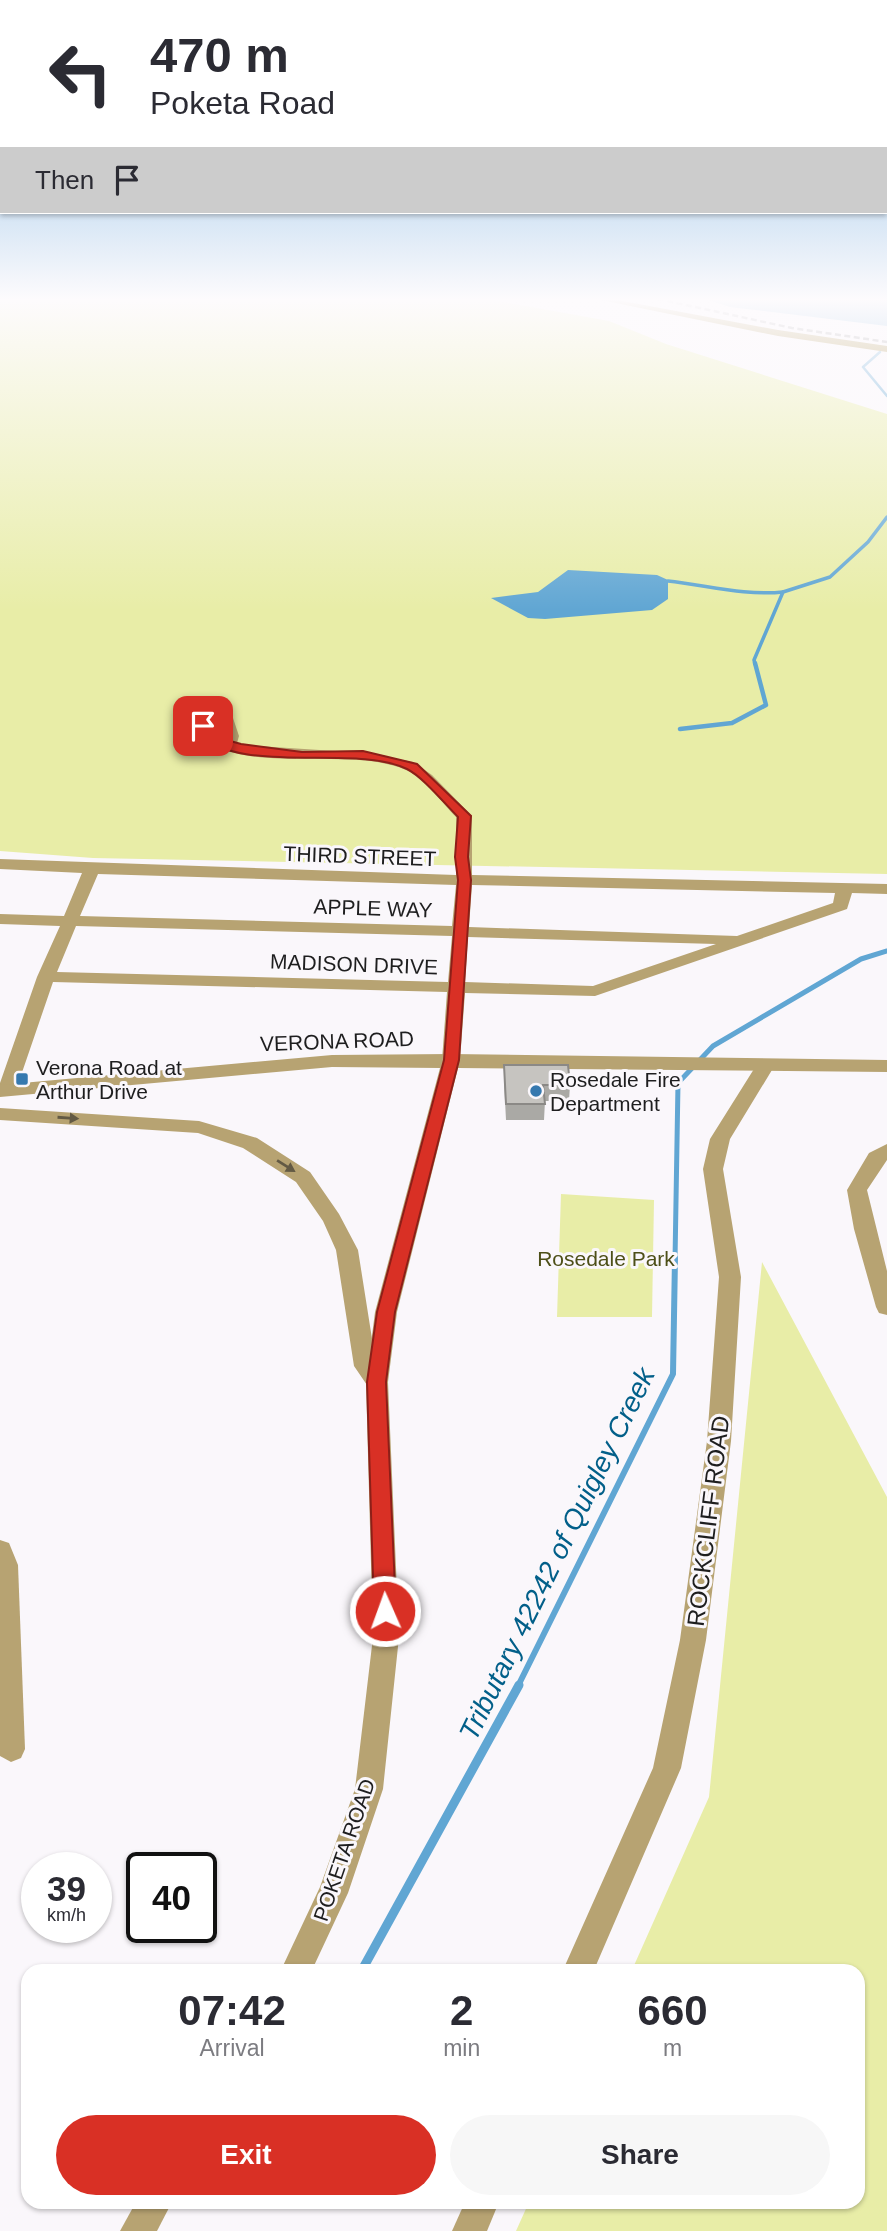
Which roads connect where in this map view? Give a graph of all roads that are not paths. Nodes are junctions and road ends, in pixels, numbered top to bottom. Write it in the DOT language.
graph roads {
  1 [pos="229,745"];
  2 [pos="0,864"];
  3 [pos="92,869"];
  4 [pos="464,880"];
  5 [pos="887,889"];
  6 [pos="844,890"];
  7 [pos="0,919"];
  8 [pos="68,921"];
  9 [pos="461,933"];
  10 [pos="745,939"];
  11 [pos="46,977"];
  12 [pos="457,990"];
  13 [pos="451,1060"];
  14 [pos="766,1065"];
  15 [pos="887,1066"];
  16 [pos="3,1091"];
  17 [pos="0,1114"];
  18 [pos="887,1150"];
  19 [pos="887,1307"];
  20 [pos="377,1382"];
  21 [pos="0,1552"];
  22 [pos="11,1749"];
  23 [pos="299,1964"];
  24 [pos="581,1964"];
  25 [pos="151,2209"];
  26 [pos="479,2209"];
  27 [pos="137,2231"];
  28 [pos="470,2231"];
  1 -- 4 [label="street, POKETA ROAD"];
  2 -- 3 [label="street, THIRD STREET"];
  3 -- 4 [label="street, THIRD STREET"];
  3 -- 8 [label="street"];
  4 -- 6 [label="street, THIRD STREET"];
  4 -- 9 [label="street, POKETA ROAD"];
  5 -- 6 [label="street, THIRD STREET"];
  6 -- 10 [label="street, MADISON DRIVE"];
  7 -- 8 [label="street, APPLE WAY"];
  8 -- 9 [label="street, APPLE WAY"];
  8 -- 11 [label="street"];
  9 -- 10 [label="street, APPLE WAY"];
  9 -- 12 [label="street, POKETA ROAD"];
  10 -- 12 [label="street, MADISON DRIVE"];
  11 -- 12 [label="street, MADISON DRIVE"];
  11 -- 16 [label="street"];
  12 -- 13 [label="street, POKETA ROAD"];
  13 -- 14 [label="street, VERONA ROAD"];
  13 -- 16 [label="street, VERONA ROAD"];
  13 -- 20 [label="street, POKETA ROAD"];
  14 -- 15 [label="street, VERONA ROAD"];
  14 -- 24 [label="street, ROCKCLIFF ROAD"];
  17 -- 20 [label="street, one-way"];
  18 -- 19 [label="street"];
  20 -- 23 [label="street, POKETA ROAD"];
  21 -- 22 [label="street"];
  25 -- 27 [label="street"];
  26 -- 28 [label="street"];
}
